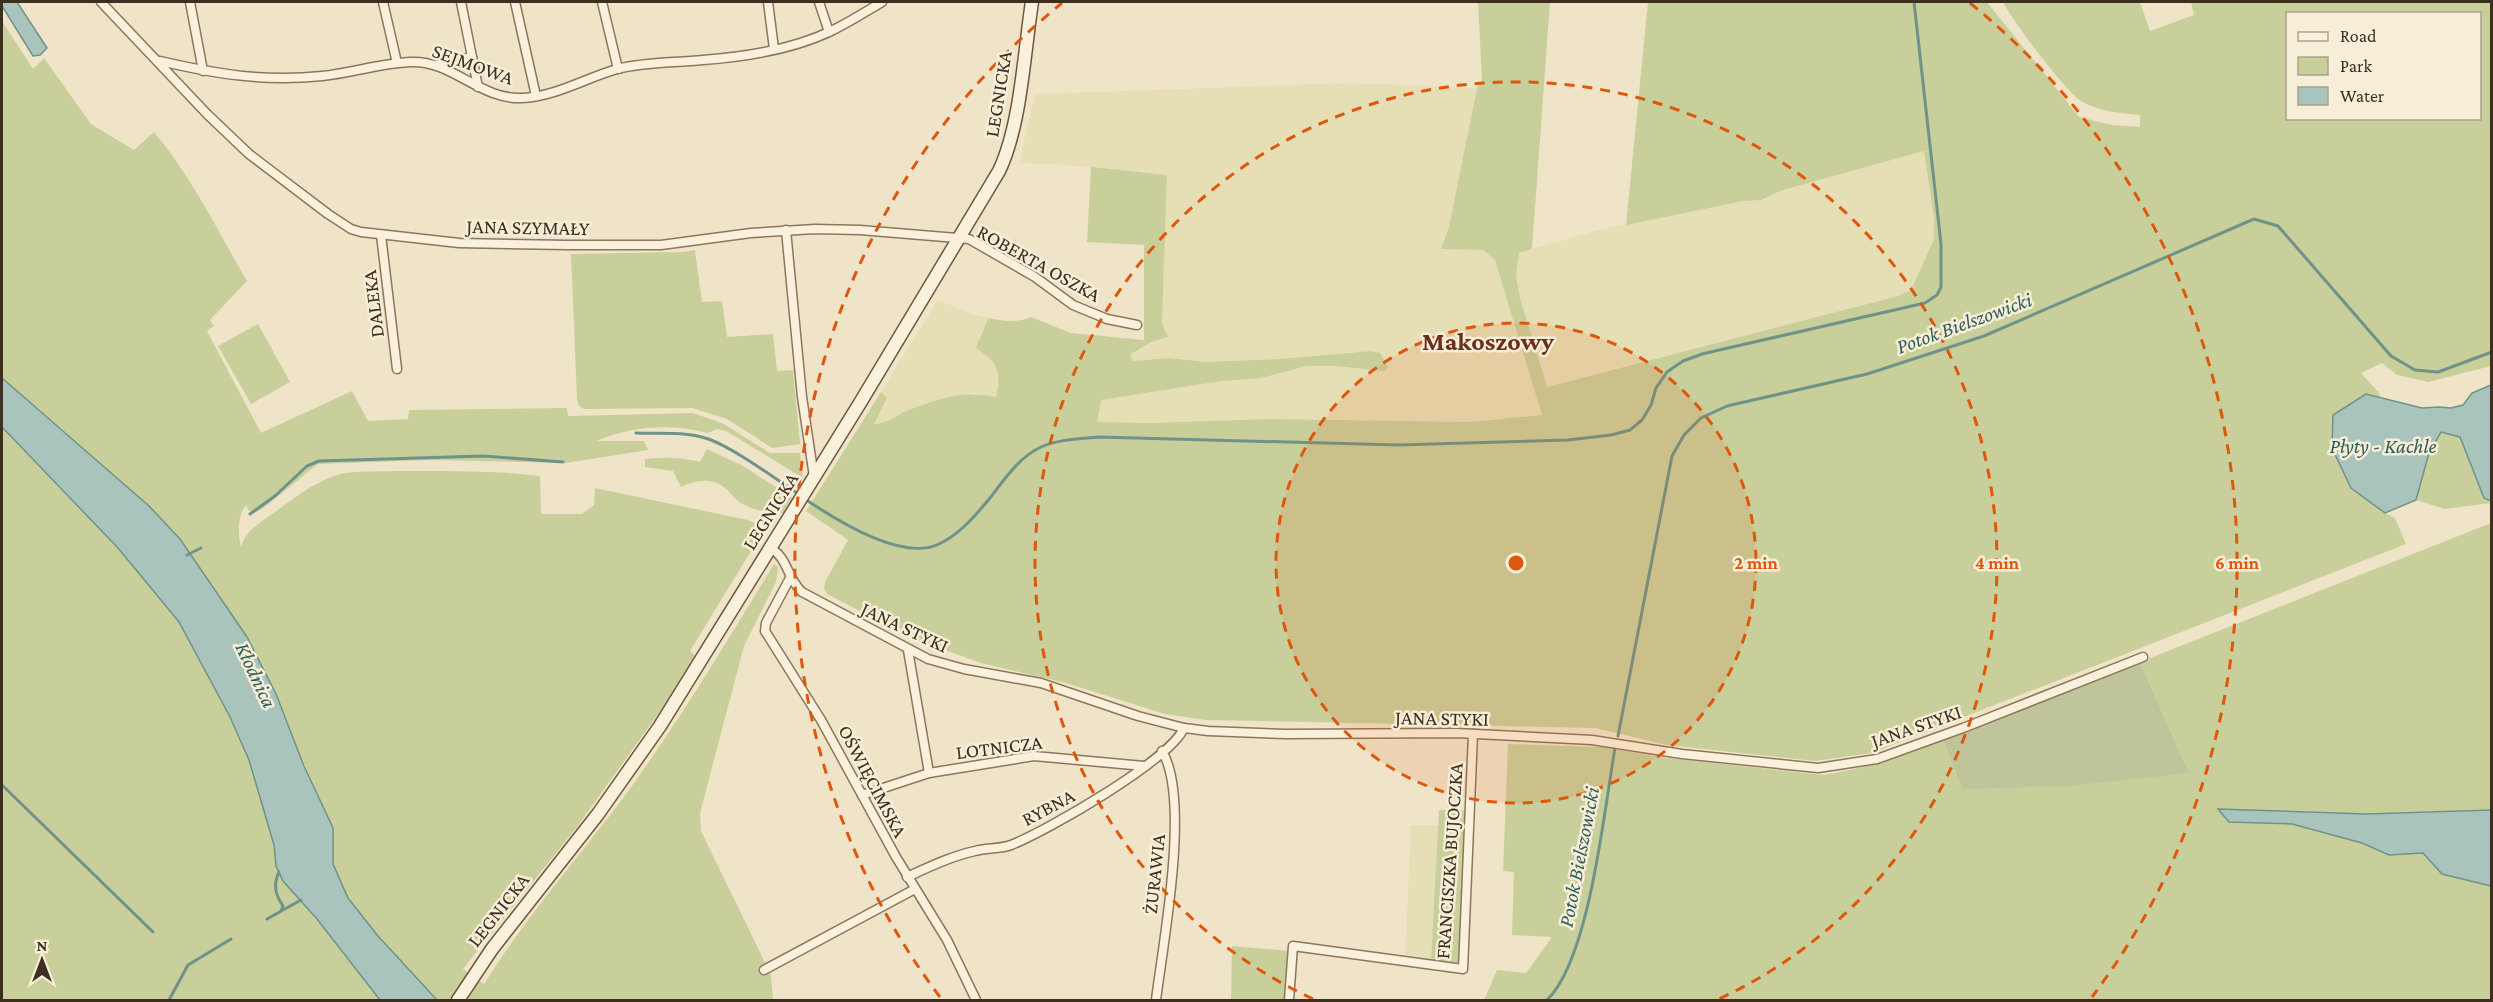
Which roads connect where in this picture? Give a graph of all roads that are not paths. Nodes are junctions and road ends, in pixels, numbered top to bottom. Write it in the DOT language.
graph roads {
  1 [pos="100,2"];
  2 [pos="190,2"];
  3 [pos="383,2"];
  4 [pos="461,2"];
  5 [pos="514,2"];
  6 [pos="602,2"];
  7 [pos="768,2"];
  8 [pos="819,2"];
  9 [pos="882,2"];
  10 [pos="1032,2"];
  11 [pos="829,32"];
  12 [pos="774,49"];
  13 [pos="472,57"];
  14 [pos="158,61"];
  15 [pos="397,63"];
  16 [pos="437,65"];
  17 [pos="618,69"];
  18 [pos="203,72"];
  19 [pos="478,87"];
  20 [pos="536,96"];
  21 [pos="786,230"];
  22 [pos="381,235"];
  23 [pos="960,239"];
  24 [pos="1137,325"];
  25 [pos="397,369"];
  26 [pos="812,480"];
  27 [pos="770,548"];
  28 [pos="790,578"];
  29 [pos="908,650"];
  30 [pos="2143,657"];
  31 [pos="1184,728"];
  32 [pos="1473,734"];
  33 [pos="1162,751"];
  34 [pos="1144,766"];
  35 [pos="929,773"];
  36 [pos="862,795"];
  37 [pos="907,877"];
  38 [pos="915,889"];
  39 [pos="764,970"];
  40 [pos="458,1000"];
  41 [pos="976,1000"];
  42 [pos="1156,1000"];
  43 [pos="1289,1000"];
  1 -- 14 [label="street"];
  2 -- 18 [label="street"];
  3 -- 15 [label="street"];
  4 -- 13 [label="street"];
  5 -- 20 [label="street"];
  6 -- 17 [label="street"];
  7 -- 12 [label="street"];
  8 -- 11 [label="street"];
  9 -- 11 [label="street, SEJMOWA"];
  10 -- 23 [label="main road, LEGNICKA"];
  11 -- 12 [label="street, SEJMOWA"];
  12 -- 17 [label="street, SEJMOWA"];
  13 -- 16 [label="street"];
  13 -- 19 [label="street"];
  14 -- 18 [label="street, SEJMOWA"];
  14 -- 22 [label="street, JANA SZYMAŁY"];
  15 -- 16 [label="street, SEJMOWA"];
  15 -- 18 [label="street, SEJMOWA"];
  16 -- 19 [label="street, SEJMOWA"];
  17 -- 20 [label="street, SEJMOWA"];
  19 -- 20 [label="street, SEJMOWA"];
  21 -- 22 [label="street, JANA SZYMAŁY"];
  21 -- 23 [label="street, JANA SZYMAŁY"];
  21 -- 26 [label="street"];
  22 -- 25 [label="street, DALEKA"];
  23 -- 24 [label="street, ROBERTA OSZKA"];
  23 -- 26 [label="main road, LEGNICKA"];
  26 -- 27 [label="main road, LEGNICKA"];
  27 -- 28 [label="street, JANA STYKI"];
  27 -- 40 [label="main road, LEGNICKA"];
  28 -- 29 [label="street, JANA STYKI"];
  28 -- 36 [label="street, OŚWIĘCIMSKA"];
  29 -- 31 [label="street, JANA STYKI"];
  29 -- 35 [label="street"];
  30 -- 32 [label="street, JANA STYKI"];
  31 -- 32 [label="street, JANA STYKI"];
  31 -- 33 [label="street, RYBNA"];
  32 -- 43 [label="street, FRANCISZKA BUJOCZKA"];
  33 -- 34 [label="street, RYBNA"];
  33 -- 42 [label="street, ŻURAWIA"];
  34 -- 35 [label="street, LOTNICZA"];
  34 -- 37 [label="street, RYBNA"];
  35 -- 36 [label="street, LOTNICZA"];
  36 -- 37 [label="street, OŚWIĘCIMSKA"];
  37 -- 38 [label="street, OŚWIĘCIMSKA"];
  38 -- 39 [label="street"];
  38 -- 41 [label="street, OŚWIĘCIMSKA"];
}
